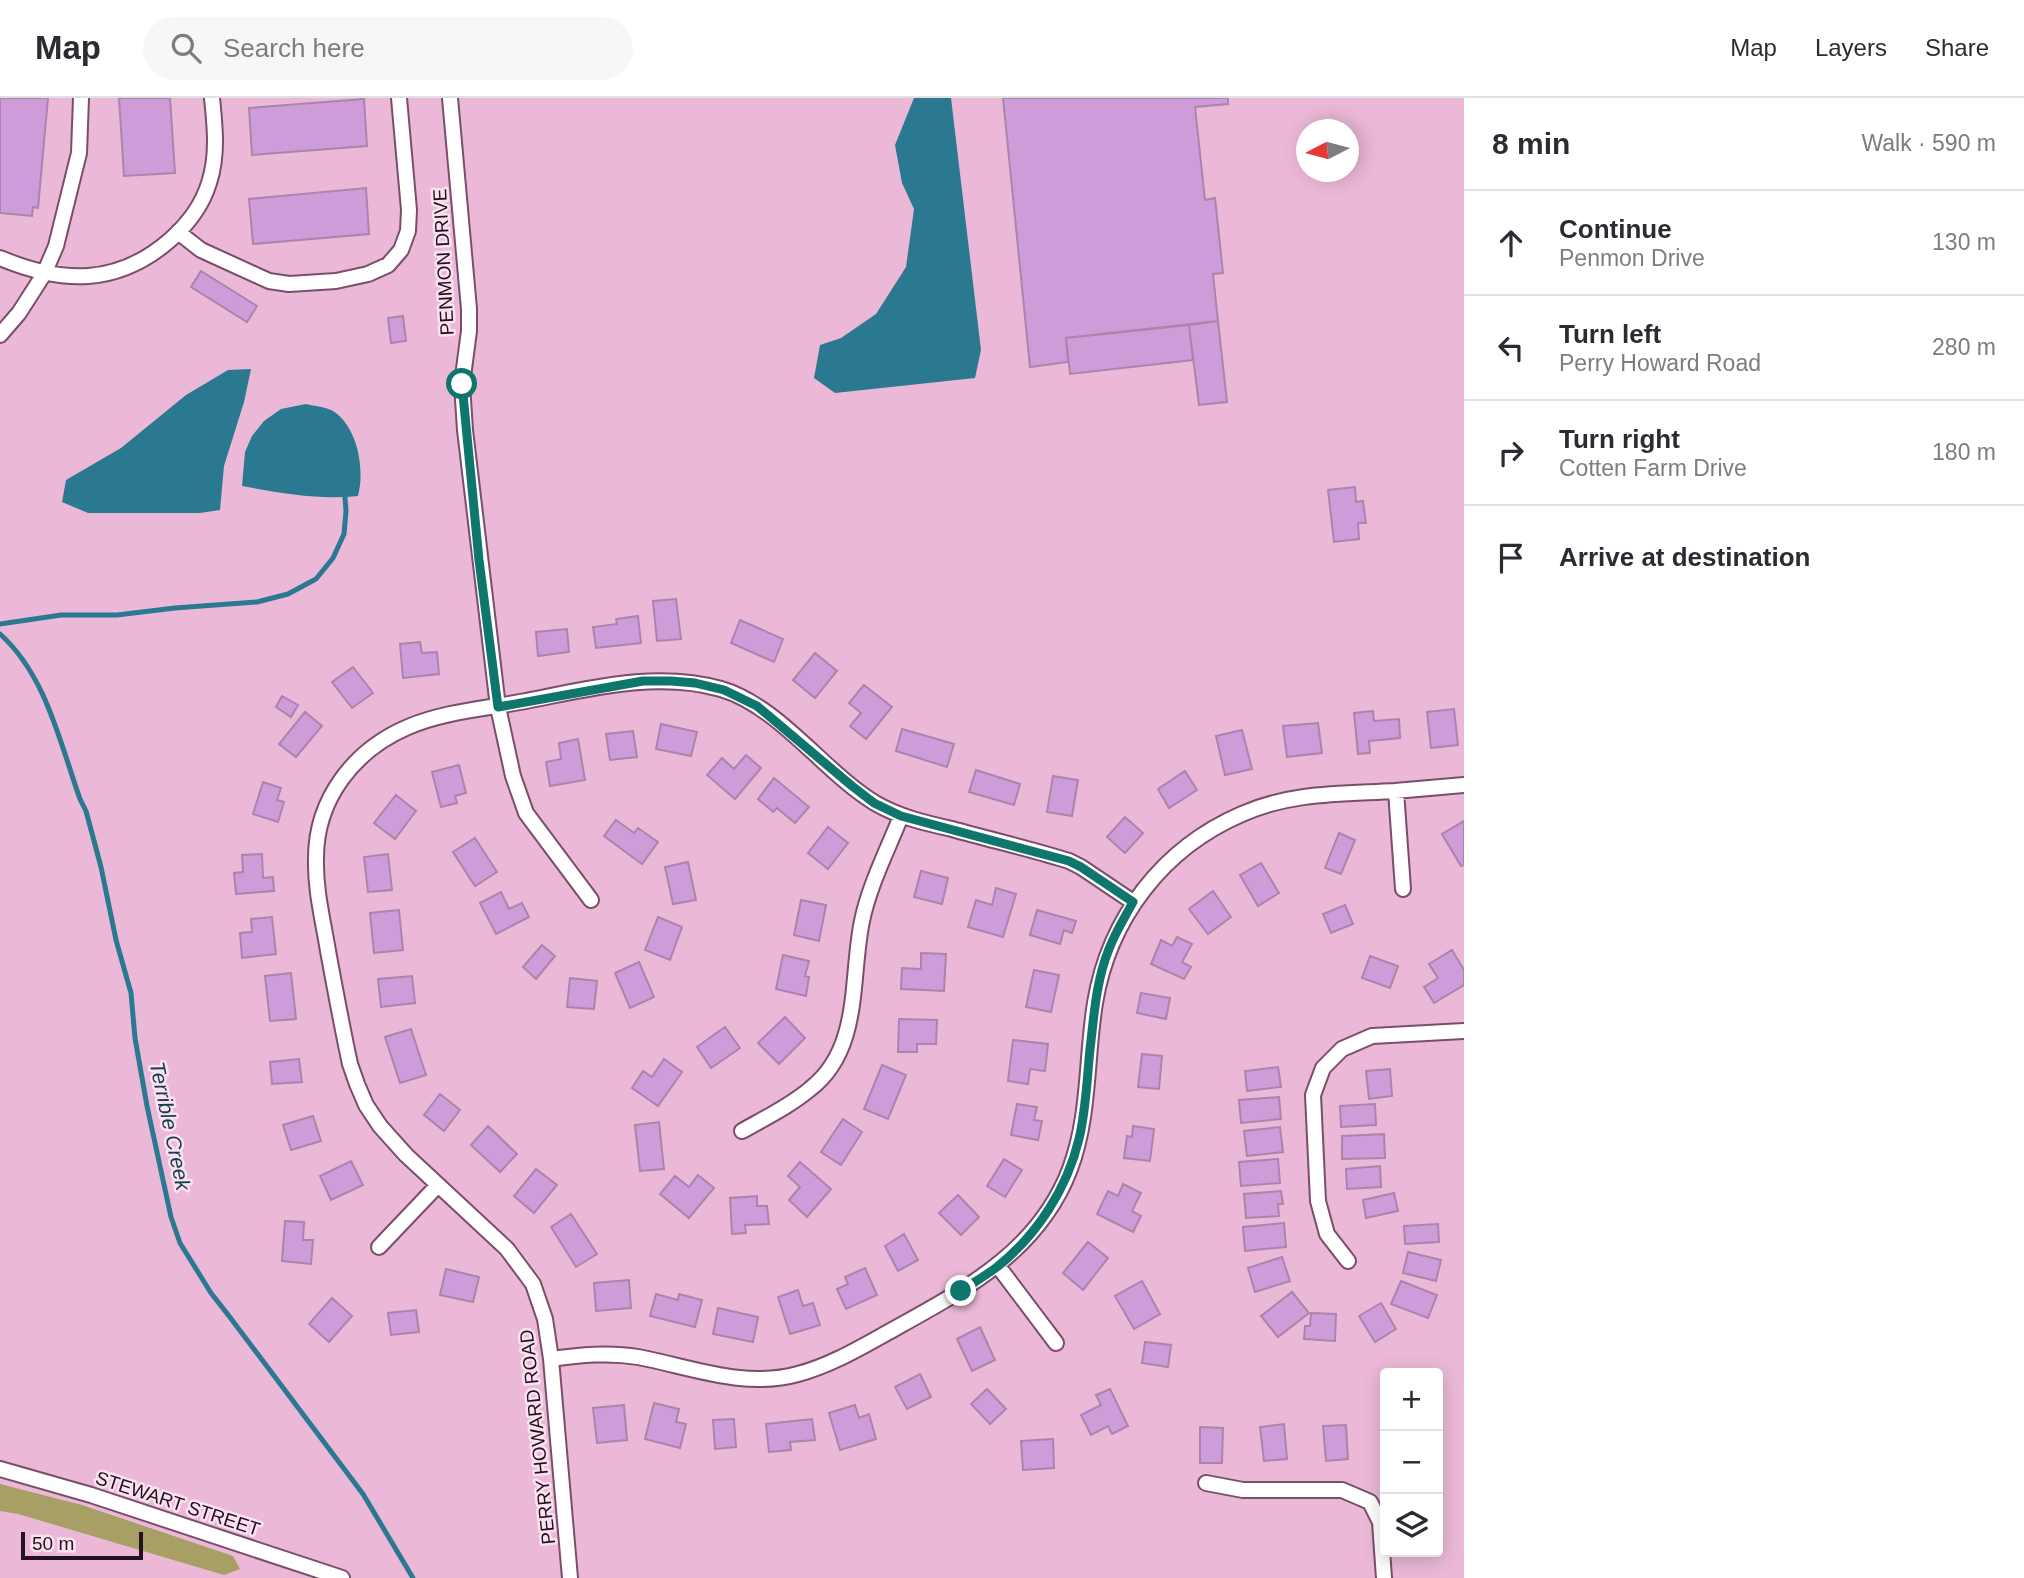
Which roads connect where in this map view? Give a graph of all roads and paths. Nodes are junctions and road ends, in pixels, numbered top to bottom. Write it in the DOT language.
graph roads {
  1 [pos="80,98"];
  2 [pos="212,98"];
  3 [pos="399,98"];
  4 [pos="450,98"];
  5 [pos="178,232"];
  6 [pos="0,258"];
  7 [pos="44,274"];
  8 [pos="0,335"];
  9 [pos="498,707"];
  10 [pos="1464,785"];
  11 [pos="1396,791"];
  12 [pos="901,816"];
  13 [pos="1404,889"];
  14 [pos="592,900"];
  15 [pos="1133,902"];
  16 [pos="1464,1031"];
  17 [pos="742,1132"];
  18 [pos="438,1185"];
  19 [pos="379,1247"];
  20 [pos="1348,1261"];
  21 [pos="998,1266"];
  22 [pos="1056,1343"];
  23 [pos="551,1359"];
  24 [pos="0,1469"];
  25 [pos="1206,1483"];
  26 [pos="342,1578"];
  27 [pos="570,1578"];
  28 [pos="1384,1578"];
  1 -- 7 [label="street"];
  2 -- 5 [label="street"];
  3 -- 5 [label="street"];
  4 -- 9 [label="street, PENMON DRIVE"];
  5 -- 7 [label="street"];
  6 -- 7 [label="street"];
  7 -- 8 [label="street"];
  9 -- 12 [label="street, PERRY HOWARD ROAD"];
  9 -- 14 [label="street, PENMON DRIVE"];
  9 -- 18 [label="street, PERRY HOWARD ROAD"];
  10 -- 11 [label="street"];
  11 -- 13 [label="street"];
  11 -- 15 [label="street"];
  12 -- 15 [label="street, PERRY HOWARD ROAD"];
  12 -- 17 [label="street"];
  15 -- 21 [label="street"];
  16 -- 20 [label="street"];
  18 -- 19 [label="street"];
  18 -- 23 [label="street, PERRY HOWARD ROAD"];
  21 -- 22 [label="street"];
  21 -- 23 [label="street"];
  23 -- 27 [label="street, PERRY HOWARD ROAD"];
  24 -- 26 [label="street, STEWART STREET"];
  25 -- 28 [label="street"];
}
